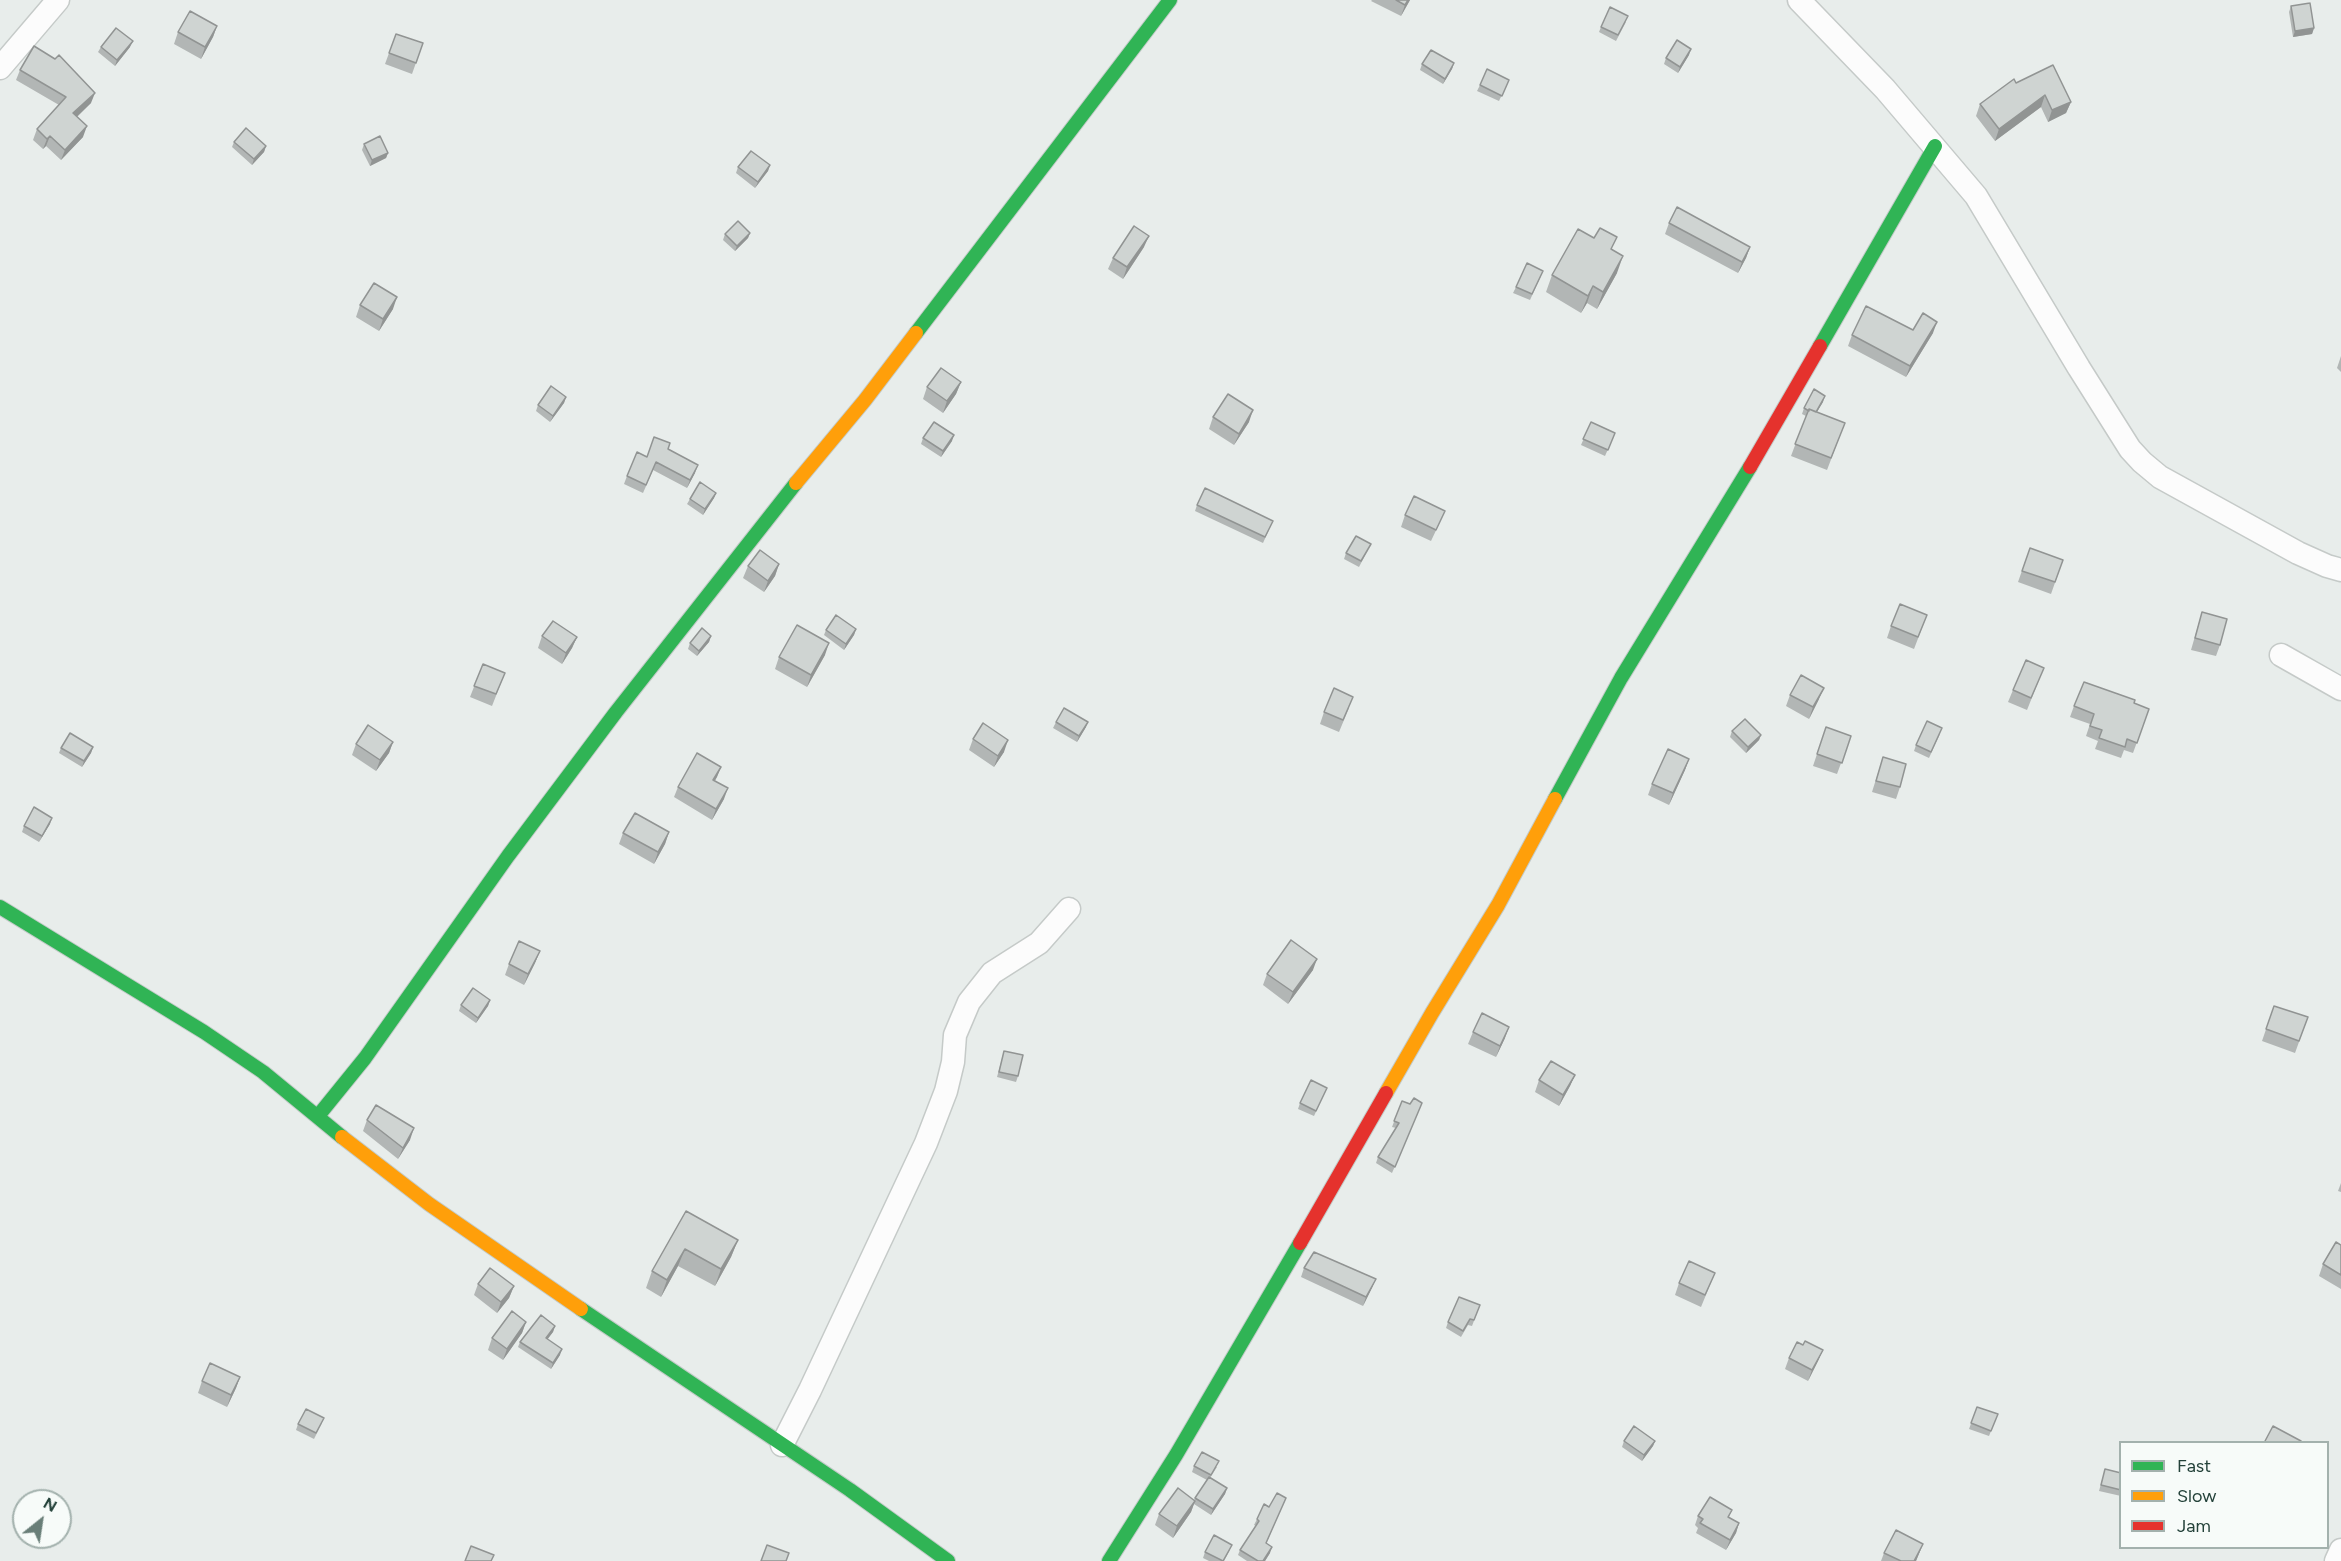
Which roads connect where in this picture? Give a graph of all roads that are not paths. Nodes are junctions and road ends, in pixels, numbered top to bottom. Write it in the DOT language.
graph roads {
  1 [pos="58,0"];
  2 [pos="1170,0"];
  3 [pos="1799,0"];
  4 [pos="0,68"];
  5 [pos="1935,146"];
  6 [pos="2341,570"];
  7 [pos="2281,655"];
  8 [pos="2341,689"];
  9 [pos="0,907"];
  10 [pos="1069,909"];
  11 [pos="318,1116"];
  12 [pos="782,1445"];
  13 [pos="2341,1550"];
  14 [pos="948,1561"];
  15 [pos="1108,1561"];
  16 [pos="2336,1561"];
  1 -- 4 [label="street"];
  2 -- 11 [label="street"];
  3 -- 5 [label="street"];
  5 -- 6 [label="street"];
  5 -- 15 [label="street"];
  7 -- 8 [label="street"];
  9 -- 11 [label="street"];
  10 -- 12 [label="street"];
  11 -- 12 [label="street"];
  12 -- 14 [label="street"];
  13 -- 16 [label="street"];
}
